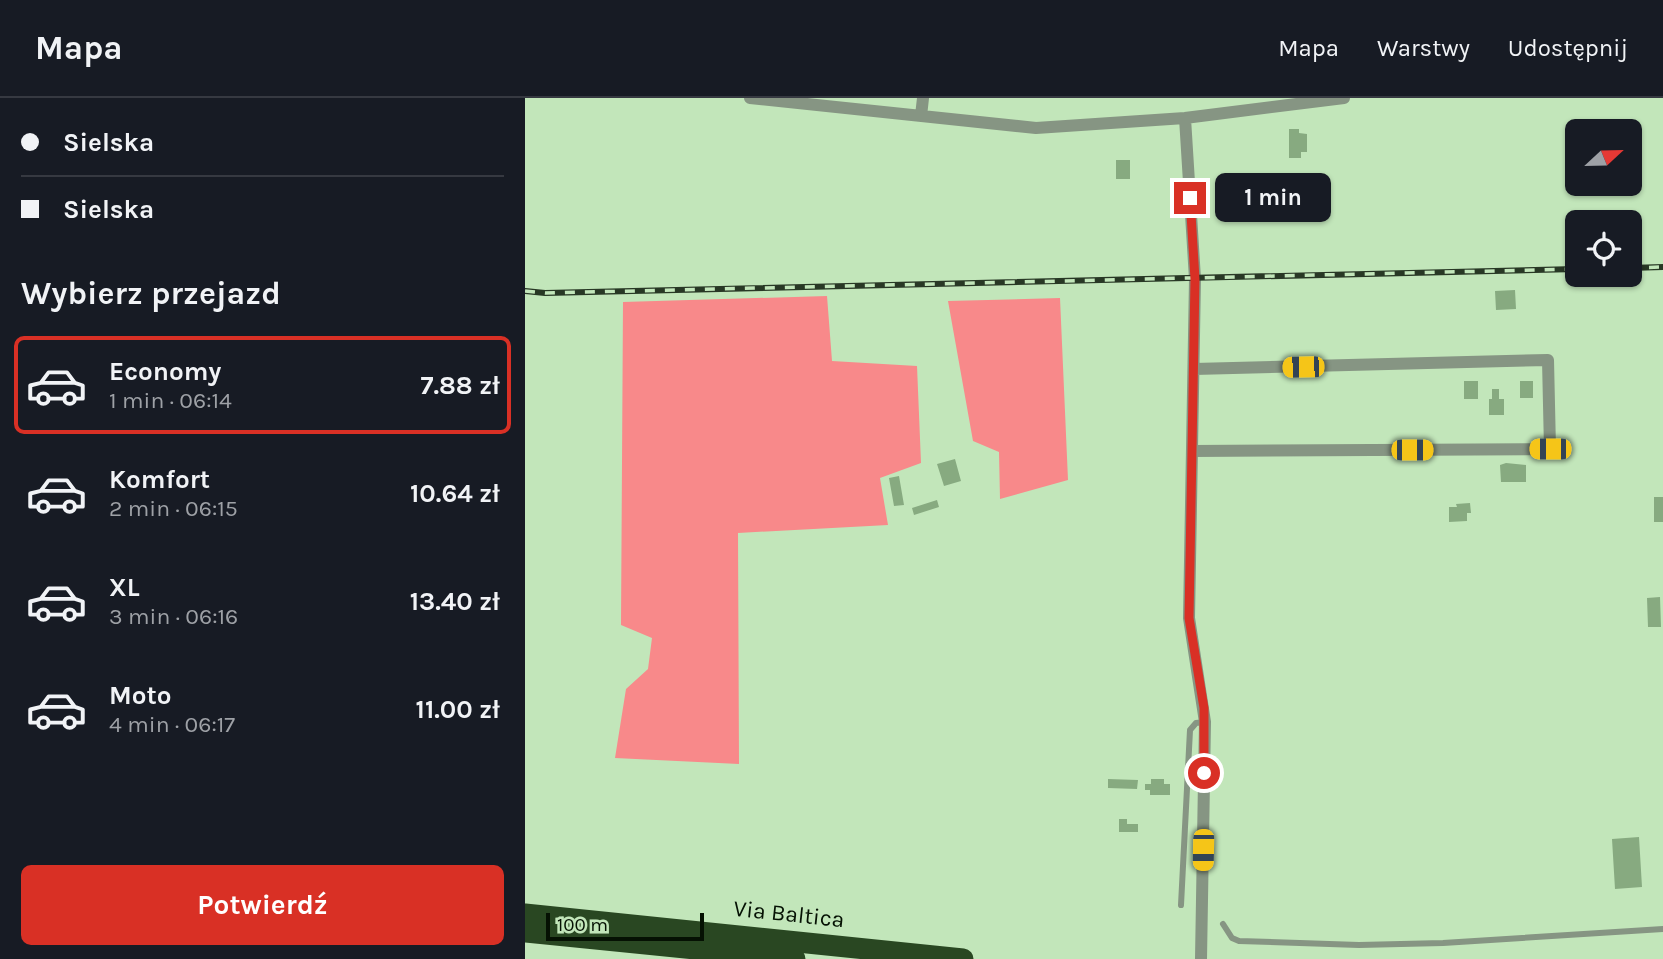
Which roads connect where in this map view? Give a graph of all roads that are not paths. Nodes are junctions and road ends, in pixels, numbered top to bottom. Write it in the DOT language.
graph roads {
  1 [pos="750,98"];
  2 [pos="923,98"];
  3 [pos="1344,98"];
  4 [pos="775,99"];
  5 [pos="921,116"];
  6 [pos="1185,118"];
  7 [pos="1193,369"];
  8 [pos="1192,451"];
  9 [pos="1205,722"];
  10 [pos="525,904"];
  11 [pos="1181,905"];
  12 [pos="525,914"];
  13 [pos="589,920"];
  14 [pos="1223,925"];
  15 [pos="1663,929"];
  16 [pos="525,932"];
  17 [pos="1201,956"];
  18 [pos="795,959"];
  19 [pos="963,959"];
  1 -- 4 [label="street"];
  2 -- 5 [label="street"];
  3 -- 6 [label="street"];
  4 -- 5 [label="street"];
  5 -- 6 [label="street"];
  6 -- 7 [label="street"];
  7 -- 8 [label="street"];
  7 -- 8 [label="street"];
  8 -- 9 [label="street"];
  9 -- 11 [label="lane"];
  9 -- 17 [label="street"];
  10 -- 13 [label="highway"];
  12 -- 13 [label="highway, Via Baltica"];
  13 -- 19 [label="highway, Via Baltica"];
  14 -- 15 [label="lane"];
  16 -- 18 [label="highway, Via Baltica"];
}
